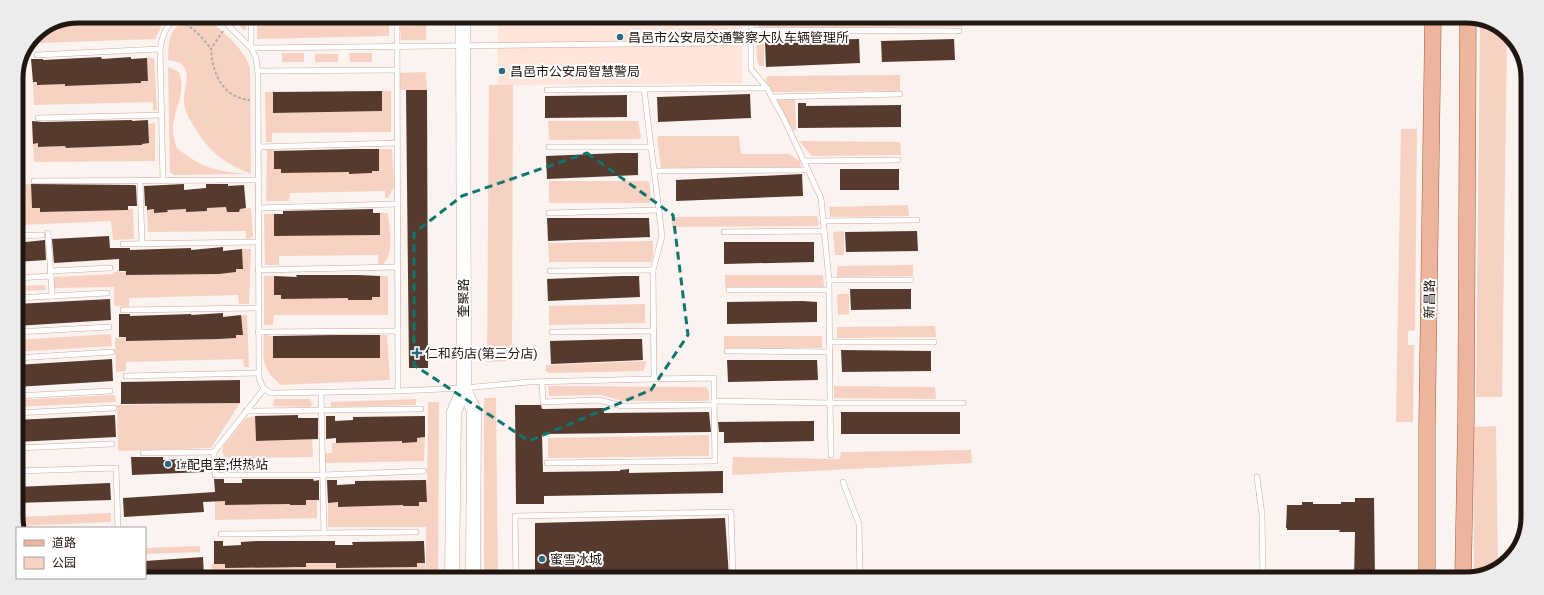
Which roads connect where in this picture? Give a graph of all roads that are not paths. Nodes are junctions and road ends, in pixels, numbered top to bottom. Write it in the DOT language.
graph roads {
  1 [pos="170,23"];
  2 [pos="225,23"];
  3 [pos="251,23"];
  4 [pos="397,23"];
  5 [pos="463,23"];
  6 [pos="750,23"];
  7 [pos="1433,23"];
  8 [pos="1468,23"];
  9 [pos="751,30"];
  10 [pos="959,31"];
  11 [pos="721,42"];
  12 [pos="463,45"];
  13 [pos="396,47"];
  14 [pos="251,48"];
  15 [pos="160,49"];
  16 [pos="36,54"];
  17 [pos="397,70"];
  18 [pos="258,71"];
  19 [pos="767,88"];
  20 [pos="644,89"];
  21 [pos="547,90"];
  22 [pos="900,94"];
  23 [pos="772,96"];
  24 [pos="162,115"];
  25 [pos="38,118"];
  26 [pos="397,143"];
  27 [pos="651,146"];
  28 [pos="548,147"];
  29 [pos="258,148"];
  30 [pos="898,160"];
  31 [pos="804,161"];
  32 [pos="808,170"];
  33 [pos="654,171"];
  34 [pos="140,180"];
  35 [pos="163,180"];
  36 [pos="258,180"];
  37 [pos="34,181"];
  38 [pos="397,204"];
  39 [pos="258,208"];
  40 [pos="659,210"];
  41 [pos="549,213"];
  42 [pos="823,220"];
  43 [pos="917,220"];
  44 [pos="824,231"];
  45 [pos="724,232"];
  46 [pos="48,233"];
  47 [pos="42,235"];
  48 [pos="23,236"];
  49 [pos="258,242"];
  50 [pos="142,243"];
  51 [pos="122,244"];
  52 [pos="398,267"];
  53 [pos="110,268"];
  54 [pos="258,270"];
  55 [pos="653,270"];
  56 [pos="550,272"];
  57 [pos="51,274"];
  58 [pos="23,277"];
  59 [pos="829,280"];
  60 [pos="910,280"];
  61 [pos="729,290"];
  62 [pos="829,290"];
  63 [pos="107,293"];
  64 [pos="52,296"];
  65 [pos="23,298"];
  66 [pos="258,308"];
  67 [pos="123,310"];
  68 [pos="109,327"];
  69 [pos="398,331"];
  70 [pos="654,331"];
  71 [pos="23,332"];
  72 [pos="258,332"];
  73 [pos="552,332"];
  74 [pos="830,342"];
  75 [pos="934,342"];
  76 [pos="727,351"];
  77 [pos="112,352"];
  78 [pos="830,352"];
  79 [pos="23,358"];
  80 [pos="259,373"];
  81 [pos="126,376"];
  82 [pos="654,379"];
  83 [pos="542,382"];
  84 [pos="464,388"];
  85 [pos="264,389"];
  86 [pos="110,391"];
  87 [pos="398,391"];
  88 [pos="321,393"];
  89 [pos="23,396"];
  90 [pos="714,403"];
  91 [pos="830,403"];
  92 [pos="963,403"];
  93 [pos="114,408"];
  94 [pos="421,409"];
  95 [pos="322,410"];
  96 [pos="246,411"];
  97 [pos="23,413"];
  98 [pos="112,444"];
  99 [pos="23,448"];
  100 [pos="214,452"];
  101 [pos="143,453"];
  102 [pos="831,455"];
  103 [pos="547,463"];
  104 [pos="23,471"];
  105 [pos="424,471"];
  106 [pos="323,475"];
  107 [pos="1257,477"];
  108 [pos="843,482"];
  109 [pos="118,527"];
  110 [pos="416,532"];
  111 [pos="324,533"];
  112 [pos="221,534"];
  113 [pos="452,572"];
  114 [pos="474,572"];
  115 [pos="516,572"];
  116 [pos="733,572"];
  117 [pos="860,572"];
  118 [pos="1263,572"];
  119 [pos="1427,572"];
  120 [pos="1463,572"];
  1 -- 15 [label="lane"];
  2 -- 14 [label="lane"];
  3 -- 14 [label="lane"];
  4 -- 13 [label="lane"];
  5 -- 12 [label="street, 奎聚路"];
  6 -- 9 [label="lane"];
  7 -- 119 [label="main road, 新昌路"];
  8 -- 120 [label="main road"];
  9 -- 10 [label="lane"];
  9 -- 19 [label="lane"];
  11 -- 12 [label="lane"];
  12 -- 13 [label="lane"];
  12 -- 84 [label="street, 奎聚路"];
  13 -- 14 [label="lane"];
  13 -- 17 [label="lane"];
  14 -- 18 [label="lane"];
  15 -- 16 [label="lane"];
  15 -- 24 [label="lane"];
  17 -- 18 [label="lane"];
  17 -- 26 [label="lane"];
  18 -- 29 [label="lane"];
  19 -- 20 [label="lane"];
  19 -- 23 [label="lane"];
  20 -- 21 [label="lane"];
  20 -- 27 [label="lane"];
  22 -- 23 [label="lane"];
  23 -- 31 [label="lane"];
  24 -- 25 [label="lane"];
  24 -- 35 [label="lane"];
  26 -- 29 [label="lane"];
  26 -- 38 [label="lane"];
  27 -- 28 [label="lane"];
  27 -- 33 [label="lane"];
  29 -- 36 [label="lane"];
  30 -- 31 [label="lane"];
  31 -- 32 [label="lane"];
  32 -- 33 [label="lane"];
  32 -- 42 [label="lane"];
  33 -- 40 [label="lane"];
  34 -- 35 [label="lane"];
  34 -- 37 [label="lane"];
  34 -- 50 [label="lane"];
  35 -- 36 [label="lane"];
  36 -- 39 [label="lane"];
  38 -- 39 [label="lane"];
  38 -- 52 [label="lane"];
  39 -- 49 [label="lane"];
  40 -- 41 [label="lane"];
  40 -- 55 [label="lane"];
  42 -- 43 [label="lane"];
  42 -- 44 [label="lane"];
  44 -- 45 [label="lane"];
  44 -- 59 [label="lane"];
  46 -- 57 [label="lane"];
  47 -- 48 [label="lane"];
  49 -- 50 [label="lane"];
  49 -- 54 [label="lane"];
  50 -- 51 [label="lane"];
  52 -- 54 [label="lane"];
  52 -- 69 [label="lane"];
  53 -- 57 [label="lane"];
  54 -- 66 [label="lane"];
  55 -- 56 [label="lane"];
  55 -- 70 [label="lane"];
  57 -- 58 [label="lane"];
  57 -- 64 [label="lane"];
  59 -- 60 [label="lane"];
  59 -- 62 [label="lane"];
  61 -- 62 [label="lane"];
  62 -- 74 [label="lane"];
  63 -- 64 [label="lane"];
  64 -- 65 [label="lane"];
  66 -- 67 [label="lane"];
  66 -- 72 [label="lane"];
  68 -- 71 [label="lane"];
  69 -- 72 [label="lane"];
  69 -- 87 [label="lane"];
  70 -- 73 [label="lane"];
  70 -- 82 [label="lane"];
  72 -- 80 [label="lane"];
  74 -- 75 [label="lane"];
  74 -- 78 [label="lane"];
  76 -- 78 [label="lane"];
  77 -- 79 [label="lane"];
  78 -- 91 [label="lane"];
  80 -- 81 [label="lane"];
  80 -- 85 [label="lane"];
  82 -- 83 [label="lane"];
  82 -- 90 [label="lane"];
  83 -- 84 [label="lane"];
  83 -- 90 [label="lane"];
  84 -- 87 [label="lane"];
  84 -- 113 [label="street, 奎聚路"];
  84 -- 114 [label="street"];
  85 -- 88 [label="lane"];
  85 -- 96 [label="lane"];
  86 -- 89 [label="lane"];
  87 -- 88 [label="lane"];
  88 -- 95 [label="lane"];
  90 -- 91 [label="lane"];
  90 -- 103 [label="lane"];
  91 -- 92 [label="lane"];
  91 -- 102 [label="lane"];
  93 -- 97 [label="lane"];
  94 -- 95 [label="lane"];
  95 -- 96 [label="lane"];
  95 -- 106 [label="lane"];
  96 -- 100 [label="lane"];
  98 -- 99 [label="lane"];
  100 -- 101 [label="lane"];
  100 -- 106 [label="lane"];
  104 -- 109 [label="lane"];
  105 -- 106 [label="lane"];
  106 -- 111 [label="lane"];
  107 -- 118 [label="lane"];
  108 -- 117 [label="lane"];
  110 -- 111 [label="lane"];
  111 -- 112 [label="lane"];
  115 -- 116 [label="lane"];
}
